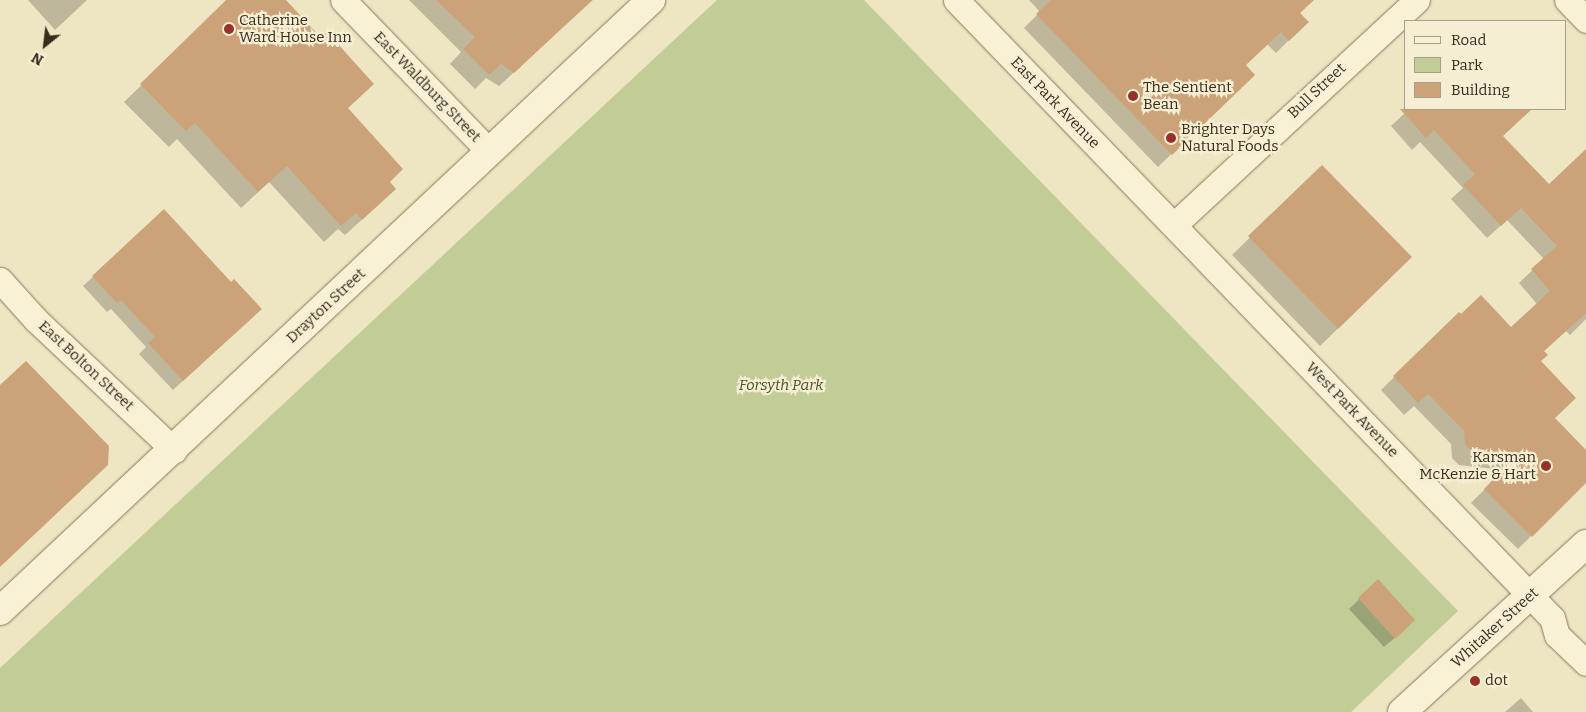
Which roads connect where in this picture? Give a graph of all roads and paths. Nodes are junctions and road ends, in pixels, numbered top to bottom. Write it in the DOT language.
graph roads {
  1 [pos="343,0"];
  2 [pos="651,0"];
  3 [pos="956,0"];
  4 [pos="1417,0"];
  5 [pos="1567,0"];
  6 [pos="1586,20"];
  7 [pos="490,152"];
  8 [pos="1174,225"];
  9 [pos="0,280"];
  10 [pos="174,450"];
  11 [pos="1586,544"];
  12 [pos="1531,596"];
  13 [pos="0,611"];
  14 [pos="1586,663"];
  15 [pos="1402,712"];
  1 -- 7 [label="street, East Waldburg Street"];
  2 -- 7 [label="main road, Drayton Street"];
  3 -- 8 [label="street, East Park Avenue"];
  4 -- 8 [label="street, Bull Street"];
  5 -- 6 [label="street"];
  7 -- 10 [label="main road, Drayton Street"];
  8 -- 12 [label="street, West Park Avenue"];
  9 -- 10 [label="street, East Bolton Street"];
  10 -- 13 [label="main road, Drayton Street"];
  11 -- 12 [label="main road, Whitaker Street"];
  12 -- 14 [label="street, West Park Avenue"];
  12 -- 15 [label="main road, Whitaker Street"];
}
